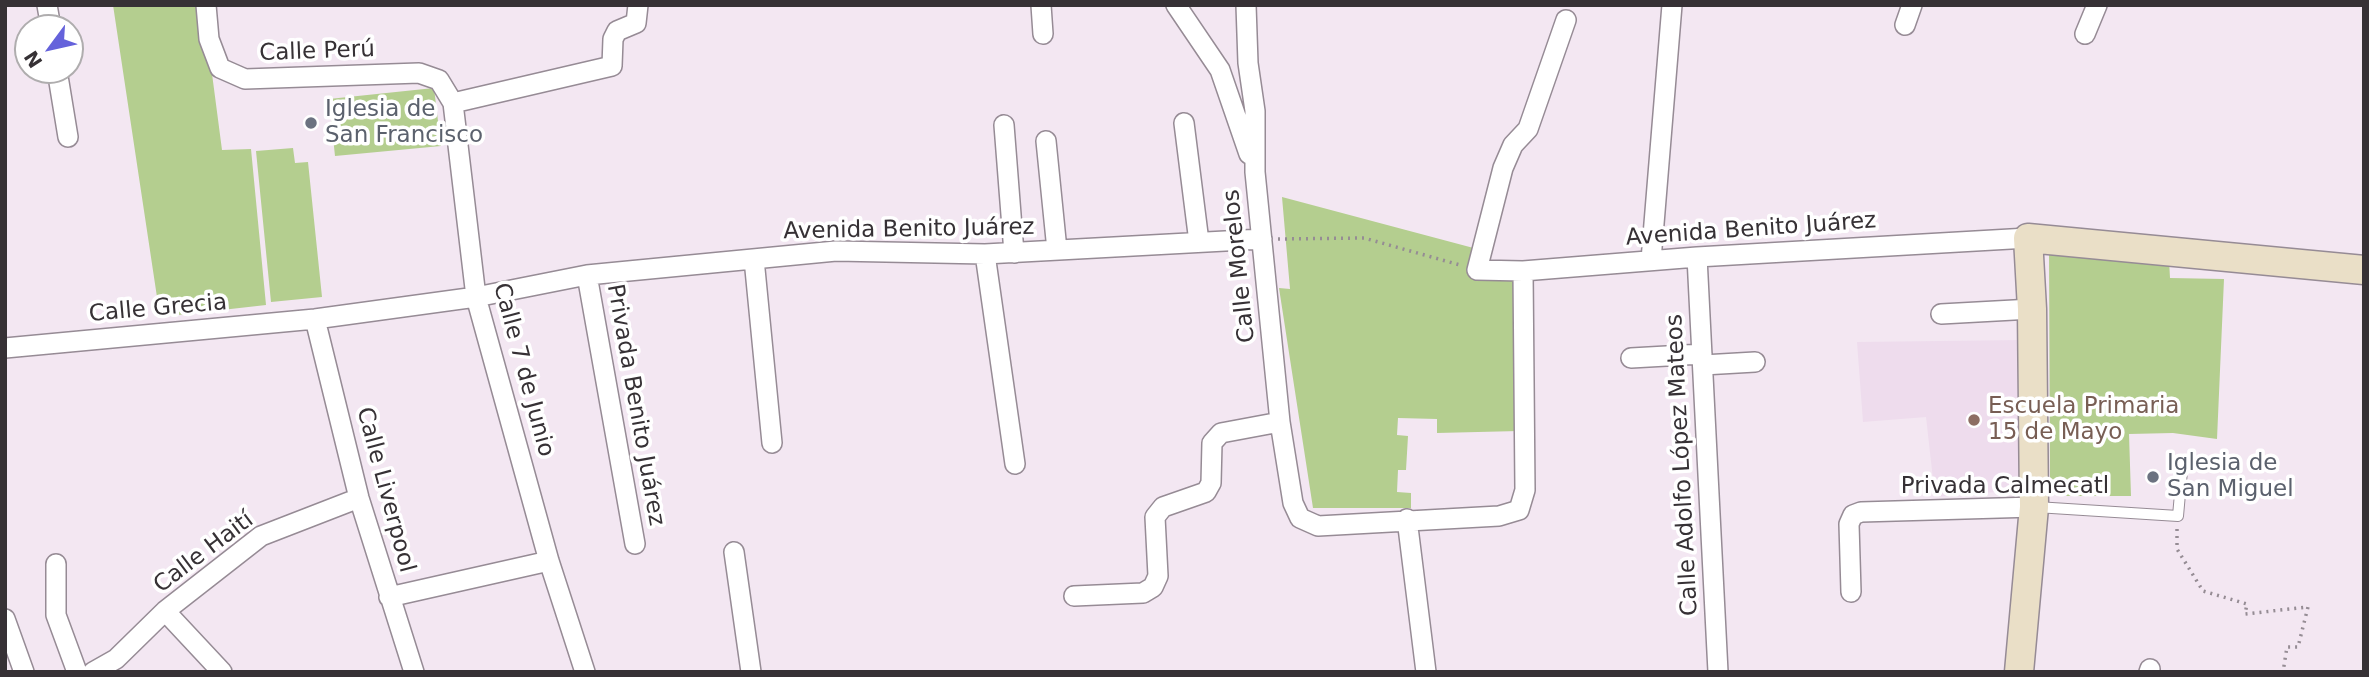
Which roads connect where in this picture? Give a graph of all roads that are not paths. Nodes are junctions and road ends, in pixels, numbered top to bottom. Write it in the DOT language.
graph roads {
  1 [pos="206,5"];
  2 [pos="638,5"];
  3 [pos="1041,5"];
  4 [pos="1175,5"];
  5 [pos="1247,5"];
  6 [pos="1672,5"];
  7 [pos="1912,5"];
  8 [pos="2097,5"];
  9 [pos="1566,20"];
  10 [pos="1905,25"];
  11 [pos="1043,34"];
  12 [pos="2085,34"];
  13 [pos="439,80"];
  14 [pos="59,84"];
  15 [pos="453,103"];
  16 [pos="1184,123"];
  17 [pos="1004,125"];
  18 [pos="68,137"];
  19 [pos="1046,141"];
  20 [pos="1255,172"];
  21 [pos="2028,238"];
  22 [pos="1262,239"];
  23 [pos="1199,242"];
  24 [pos="1057,250"];
  25 [pos="1014,253"];
  26 [pos="985,254"];
  27 [pos="1697,257"];
  28 [pos="754,260"];
  29 [pos="1651,260"];
  30 [pos="2364,270"];
  31 [pos="1523,271"];
  32 [pos="587,275"];
  33 [pos="476,298"];
  34 [pos="2032,309"];
  35 [pos="1941,314"];
  36 [pos="315,319"];
  37 [pos="5,348"];
  38 [pos="1631,358"];
  39 [pos="1702,360"];
  40 [pos="1755,362"];
  41 [pos="1280,422"];
  42 [pos="772,443"];
  43 [pos="2183,460"];
  44 [pos="1015,464"];
  45 [pos="359,498"];
  46 [pos="2034,507"];
  47 [pos="1407,519"];
  48 [pos="635,544"];
  49 [pos="734,552"];
  50 [pos="549,561"];
  51 [pos="57,564"];
  52 [pos="1851,592"];
  53 [pos="389,597"];
  54 [pos="1074,597"];
  55 [pos="165,611"];
  56 [pos="5,619"];
  57 [pos="581,671"];
  58 [pos="24,672"];
  59 [pos="77,672"];
  60 [pos="93,672"];
  61 [pos="222,672"];
  62 [pos="414,672"];
  63 [pos="751,672"];
  64 [pos="1426,672"];
  65 [pos="1718,672"];
  66 [pos="2019,672"];
  1 -- 13 [label="street, Calle Perú"];
  2 -- 15 [label="street"];
  3 -- 11 [label="street"];
  4 -- 20 [label="street"];
  5 -- 20 [label="street, Calle Morelos"];
  6 -- 29 [label="street"];
  7 -- 10 [label="street"];
  8 -- 12 [label="street"];
  9 -- 31 [label="street, Avenida Benito Juárez"];
  13 -- 15 [label="street, Calle 7 de Junio"];
  14 -- 18 [label="street"];
  15 -- 33 [label="street, Calle 7 de Junio"];
  16 -- 23 [label="street"];
  17 -- 25 [label="street"];
  19 -- 24 [label="street"];
  20 -- 22 [label="street, Calle Morelos"];
  21 -- 27 [label="street, Avenida Benito Juárez"];
  21 -- 30 [label="street"];
  21 -- 34 [label="street"];
  22 -- 23 [label="street, Avenida Benito Juárez"];
  22 -- 41 [label="street, Calle Morelos"];
  23 -- 24 [label="street, Avenida Benito Juárez"];
  24 -- 25 [label="street, Avenida Benito Juárez"];
  25 -- 26 [label="street, Avenida Benito Juárez"];
  26 -- 28 [label="street, Avenida Benito Juárez"];
  26 -- 44 [label="street"];
  27 -- 29 [label="street, Avenida Benito Juárez"];
  27 -- 39 [label="street, Calle Adolfo López Mateos"];
  28 -- 32 [label="street, Avenida Benito Juárez"];
  28 -- 42 [label="street"];
  29 -- 31 [label="street, Avenida Benito Juárez"];
  31 -- 47 [label="street"];
  32 -- 33 [label="street, Avenida Benito Juárez"];
  32 -- 48 [label="street, Privada Benito Juárez"];
  33 -- 36 [label="street, Calle Grecia"];
  33 -- 50 [label="street, Calle 7 de Junio"];
  34 -- 35 [label="street"];
  34 -- 46 [label="street"];
  36 -- 37 [label="street, Calle Grecia"];
  36 -- 45 [label="street, Calle Liverpool"];
  38 -- 39 [label="street"];
  39 -- 40 [label="street"];
  39 -- 65 [label="street, Calle Adolfo López Mateos"];
  41 -- 47 [label="street, Calle Morelos"];
  41 -- 54 [label="street"];
  43 -- 46 [label="lane, Privada Calmecatl"];
  45 -- 53 [label="street, Calle Liverpool"];
  45 -- 55 [label="street, Calle Haití"];
  46 -- 52 [label="street, Privada Calmecatl"];
  46 -- 66 [label="street"];
  47 -- 64 [label="street"];
  49 -- 63 [label="street"];
  50 -- 53 [label="street"];
  50 -- 57 [label="street, Calle 7 de Junio"];
  51 -- 59 [label="street"];
  53 -- 62 [label="street, Calle Liverpool"];
  55 -- 60 [label="street, Calle Haití"];
  55 -- 61 [label="street"];
  56 -- 58 [label="street"];
}
